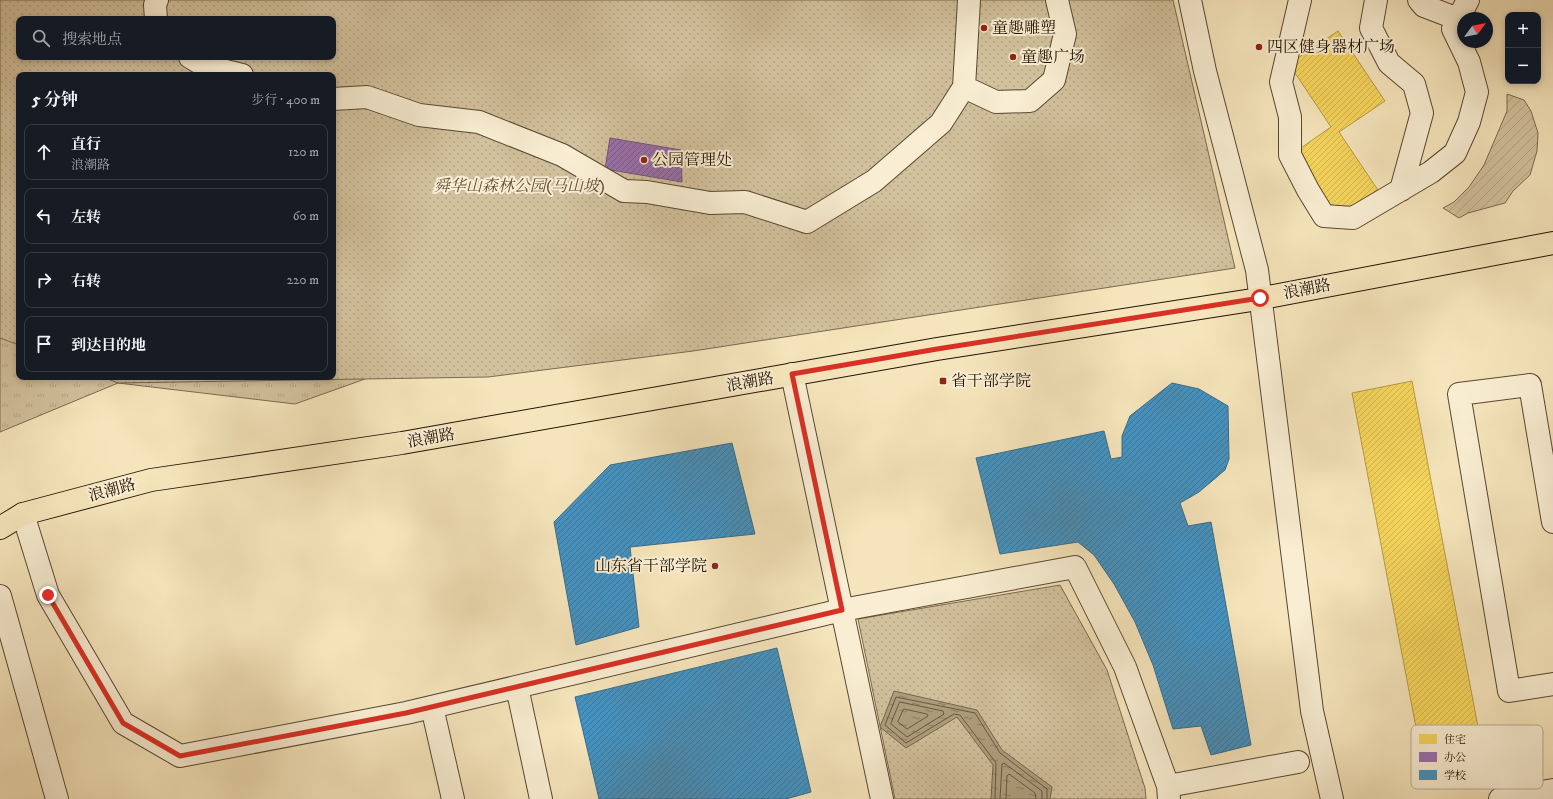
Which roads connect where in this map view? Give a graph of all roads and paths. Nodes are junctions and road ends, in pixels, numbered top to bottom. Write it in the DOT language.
graph roads {
  1 [pos="157,0"];
  2 [pos="969,0"];
  3 [pos="1057,0"];
  4 [pos="1190,0"];
  5 [pos="1300,0"];
  6 [pos="1376,0"];
  7 [pos="1419,0"];
  8 [pos="1463,9"];
  9 [pos="156,16"];
  10 [pos="195,60"];
  11 [pos="230,72"];
  12 [pos="964,87"];
  13 [pos="336,99"];
  14 [pos="1401,190"];
  15 [pos="1553,243"];
  16 [pos="1260,298"];
  17 [pos="792,374"];
  18 [pos="23,514"];
  19 [pos="1553,522"];
  20 [pos="0,528"];
  21 [pos="0,596"];
  22 [pos="842,610"];
  23 [pos="1553,684"];
  24 [pos="517,687"];
  25 [pos="432,707"];
  26 [pos="1298,762"];
  27 [pos="1553,790"];
  28 [pos="1169,793"];
  29 [pos="58,799"];
  30 [pos="453,799"];
  31 [pos="541,799"];
  32 [pos="882,799"];
  33 [pos="1332,799"];
  34 [pos="1500,799"];
  1 -- 9 [label="street"];
  2 -- 12 [label="street"];
  3 -- 12 [label="street"];
  4 -- 16 [label="street"];
  5 -- 14 [label="street"];
  6 -- 14 [label="street"];
  7 -- 8 [label="street"];
  8 -- 14 [label="street"];
  10 -- 11 [label="street"];
  12 -- 13 [label="street"];
  15 -- 16 [label="main road, 浪潮路"];
  16 -- 17 [label="main road, 浪潮路"];
  16 -- 33 [label="street"];
  17 -- 18 [label="main road, 浪潮路"];
  17 -- 22 [label="street"];
  18 -- 20 [label="main road, 浪潮路"];
  18 -- 25 [label="street"];
  19 -- 23 [label="street"];
  21 -- 29 [label="street"];
  22 -- 24 [label="street"];
  22 -- 28 [label="street"];
  22 -- 32 [label="street"];
  24 -- 25 [label="street"];
  24 -- 31 [label="street"];
  25 -- 30 [label="street"];
  26 -- 28 [label="street"];
  27 -- 34 [label="street"];
}
